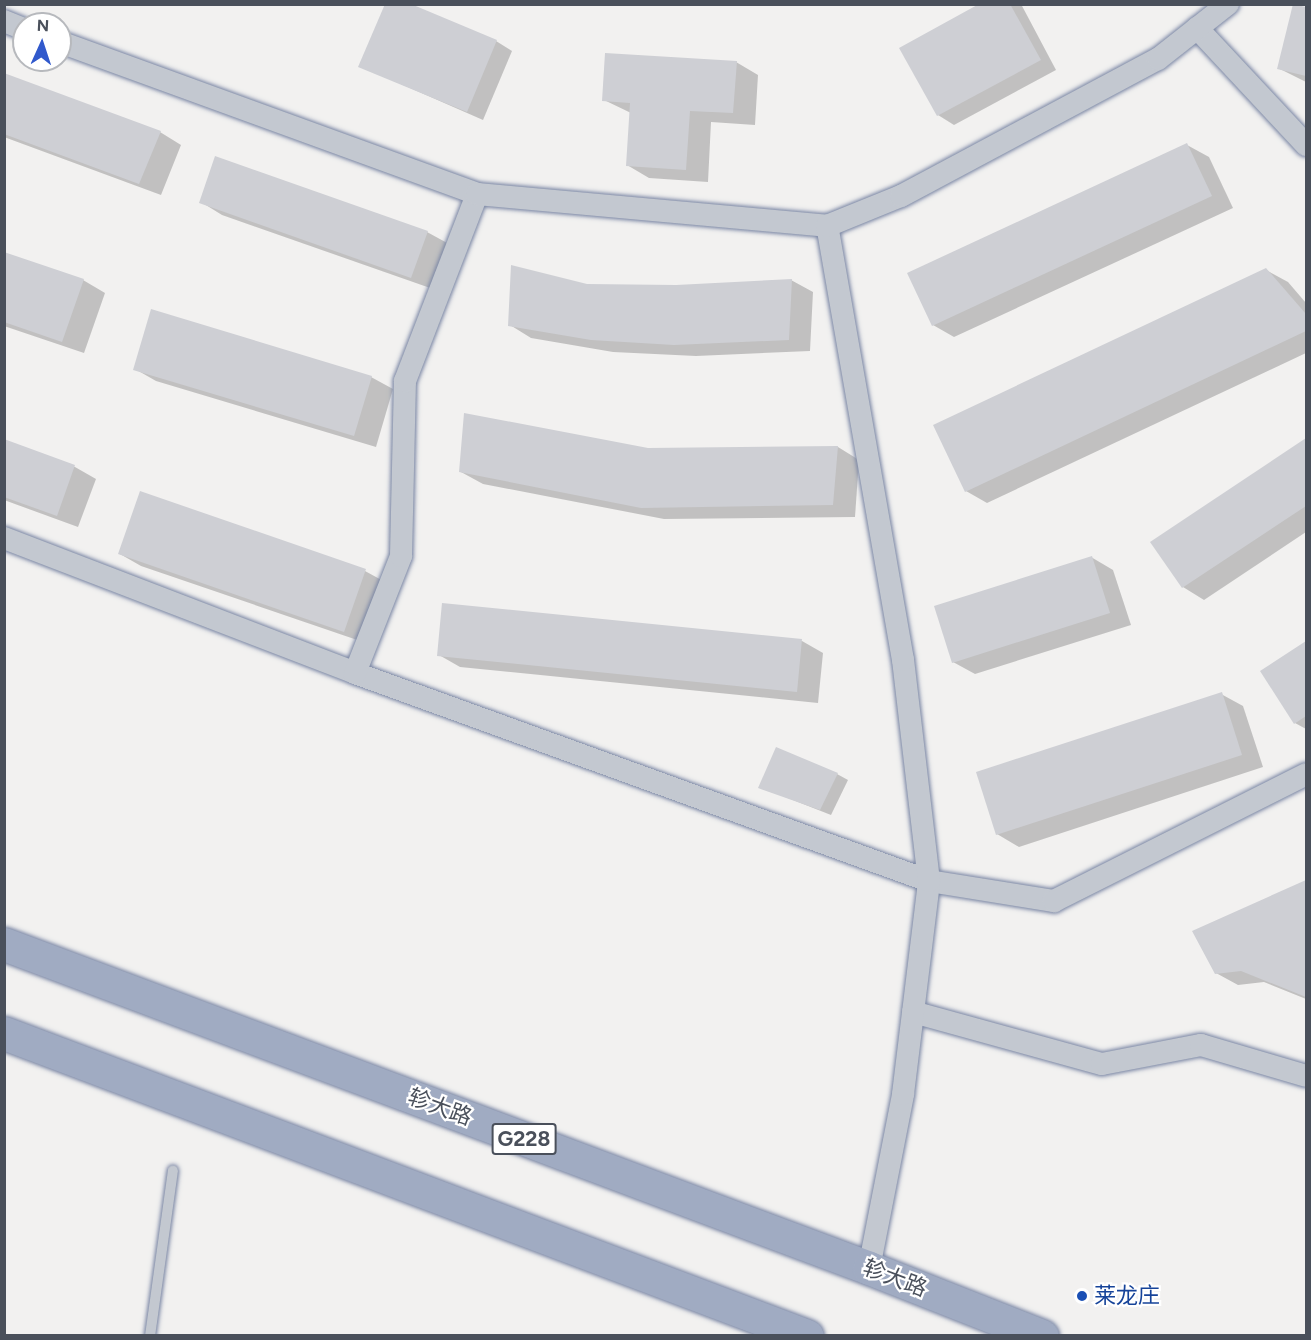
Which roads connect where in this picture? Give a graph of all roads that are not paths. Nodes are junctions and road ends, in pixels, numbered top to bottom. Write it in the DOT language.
graph roads {
  1 [pos="1228,4"];
  2 [pos="1197,28"];
  3 [pos="72,46"];
  4 [pos="1306,145"];
  5 [pos="477,194"];
  6 [pos="827,226"];
  7 [pos="4,538"];
  8 [pos="355,673"];
  9 [pos="1306,774"];
  10 [pos="929,881"];
  11 [pos="4,944"];
  12 [pos="913,1012"];
  13 [pos="4,1033"];
  14 [pos="1306,1076"];
  15 [pos="173,1171"];
  16 [pos="869,1268"];
  17 [pos="150,1335"];
  18 [pos="807,1335"];
  19 [pos="1042,1335"];
  1 -- 2 [label="street"];
  2 -- 4 [label="street"];
  2 -- 6 [label="street"];
  3 -- 5 [label="street"];
  5 -- 6 [label="street"];
  5 -- 8 [label="street"];
  6 -- 10 [label="street"];
  7 -- 8 [label="street"];
  8 -- 10 [label="street"];
  9 -- 10 [label="street"];
  10 -- 12 [label="street"];
  11 -- 16 [label="highway, 轸大路 / G228"];
  12 -- 14 [label="street"];
  12 -- 16 [label="street"];
  13 -- 18 [label="highway"];
  15 -- 17 [label="lane"];
  16 -- 19 [label="highway, 轸大路 / G228"];
}
